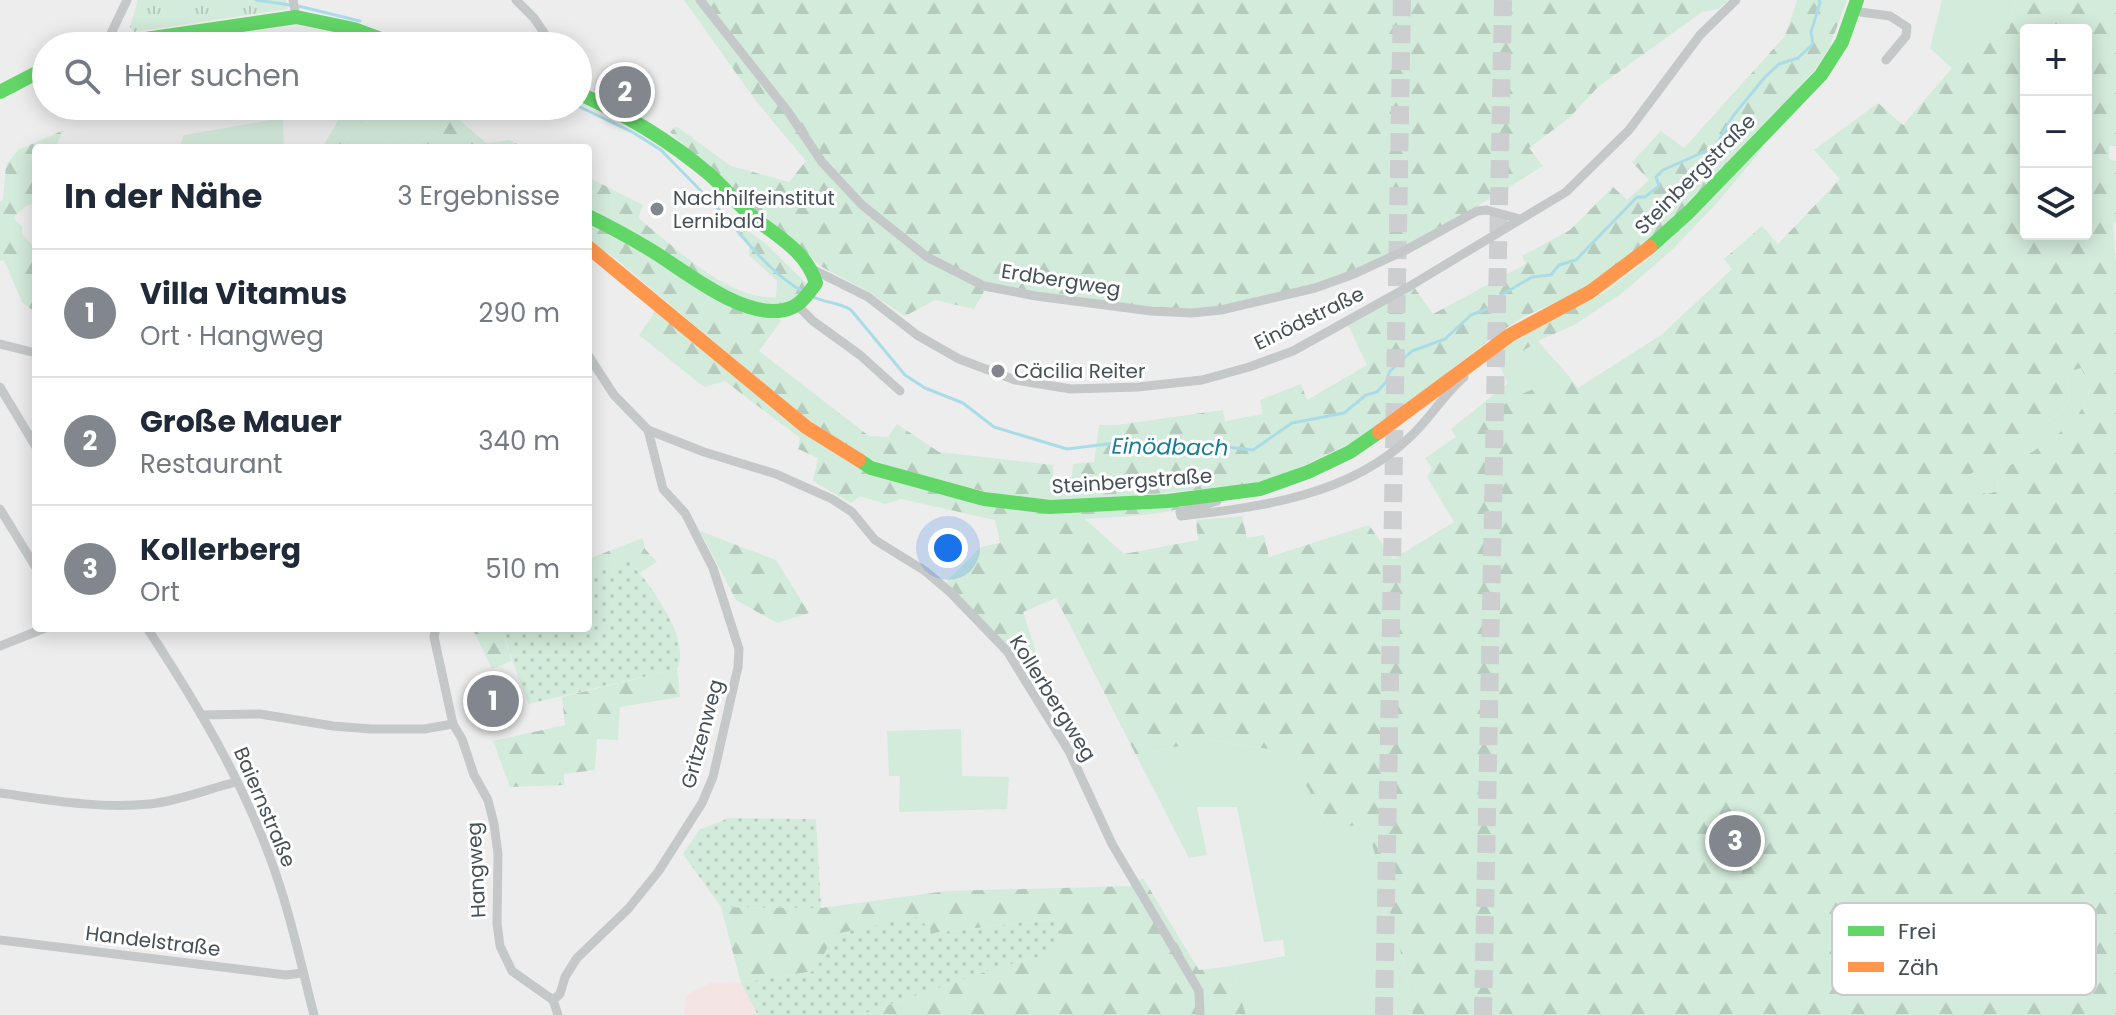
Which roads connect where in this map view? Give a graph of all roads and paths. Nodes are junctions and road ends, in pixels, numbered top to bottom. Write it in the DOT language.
graph roads {
  1 [pos="127,0"];
  2 [pos="294,0"];
  3 [pos="516,0"];
  4 [pos="700,0"];
  5 [pos="1736,0"];
  6 [pos="1855,6"];
  7 [pos="296,14"];
  8 [pos="109,32"];
  9 [pos="183,32"];
  10 [pos="362,32"];
  11 [pos="544,32"];
  12 [pos="1886,60"];
  13 [pos="32,75"];
  14 [pos="0,92"];
  15 [pos="592,100"];
  16 [pos="592,218"];
  17 [pos="1520,219"];
  18 [pos="592,250"];
  19 [pos="815,276"];
  20 [pos="801,303"];
  21 [pos="0,344"];
  22 [pos="32,352"];
  23 [pos="592,361"];
  24 [pos="1464,368"];
  25 [pos="0,387"];
  26 [pos="900,391"];
  27 [pos="648,430"];
  28 [pos="32,440"];
  29 [pos="1217,496"];
  30 [pos="0,509"];
  31 [pos="32,561"];
  32 [pos="35,632"];
  33 [pos="149,632"];
  34 [pos="435,632"];
  35 [pos="0,646"];
  36 [pos="201,715"];
  37 [pos="453,724"];
  38 [pos="236,782"];
  39 [pos="0,793"];
  40 [pos="0,940"];
  41 [pos="302,973"];
  42 [pos="553,1000"];
  43 [pos="314,1015"];
  44 [pos="558,1015"];
  45 [pos="1200,1015"];
  1 -- 8 [label="street"];
  2 -- 7 [label="street"];
  3 -- 11 [label="street"];
  4 -- 17 [label="street, Erdbergweg"];
  5 -- 17 [label="street, Einödstraße"];
  6 -- 12 [label="street"];
  6 -- 24 [label="main road, Steinbergstraße"];
  7 -- 9 [label="main road"];
  7 -- 10 [label="main road"];
  13 -- 14 [label="main road"];
  15 -- 19 [label="main road"];
  16 -- 20 [label="main road"];
  17 -- 19 [label="street, Einödstraße"];
  18 -- 29 [label="main road, Steinbergstraße"];
  19 -- 20 [label="main road"];
  20 -- 26 [label="street"];
  21 -- 22 [label="street"];
  23 -- 27 [label="street, Kollerbergweg"];
  24 -- 29 [label="main road, Steinbergstraße"];
  24 -- 29 [label="street"];
  25 -- 28 [label="street"];
  27 -- 42 [label="street, Gritzenweg"];
  27 -- 45 [label="street, Kollerbergweg"];
  30 -- 31 [label="street"];
  32 -- 35 [label="street"];
  33 -- 36 [label="street, Baiernstraße"];
  34 -- 37 [label="street, Hangweg"];
  36 -- 37 [label="street"];
  36 -- 38 [label="street, Baiernstraße"];
  37 -- 42 [label="street, Hangweg"];
  38 -- 39 [label="street"];
  38 -- 41 [label="street, Baiernstraße"];
  40 -- 41 [label="street, Handelstraße"];
  41 -- 43 [label="street, Baiernstraße"];
  42 -- 44 [label="street"];
}
